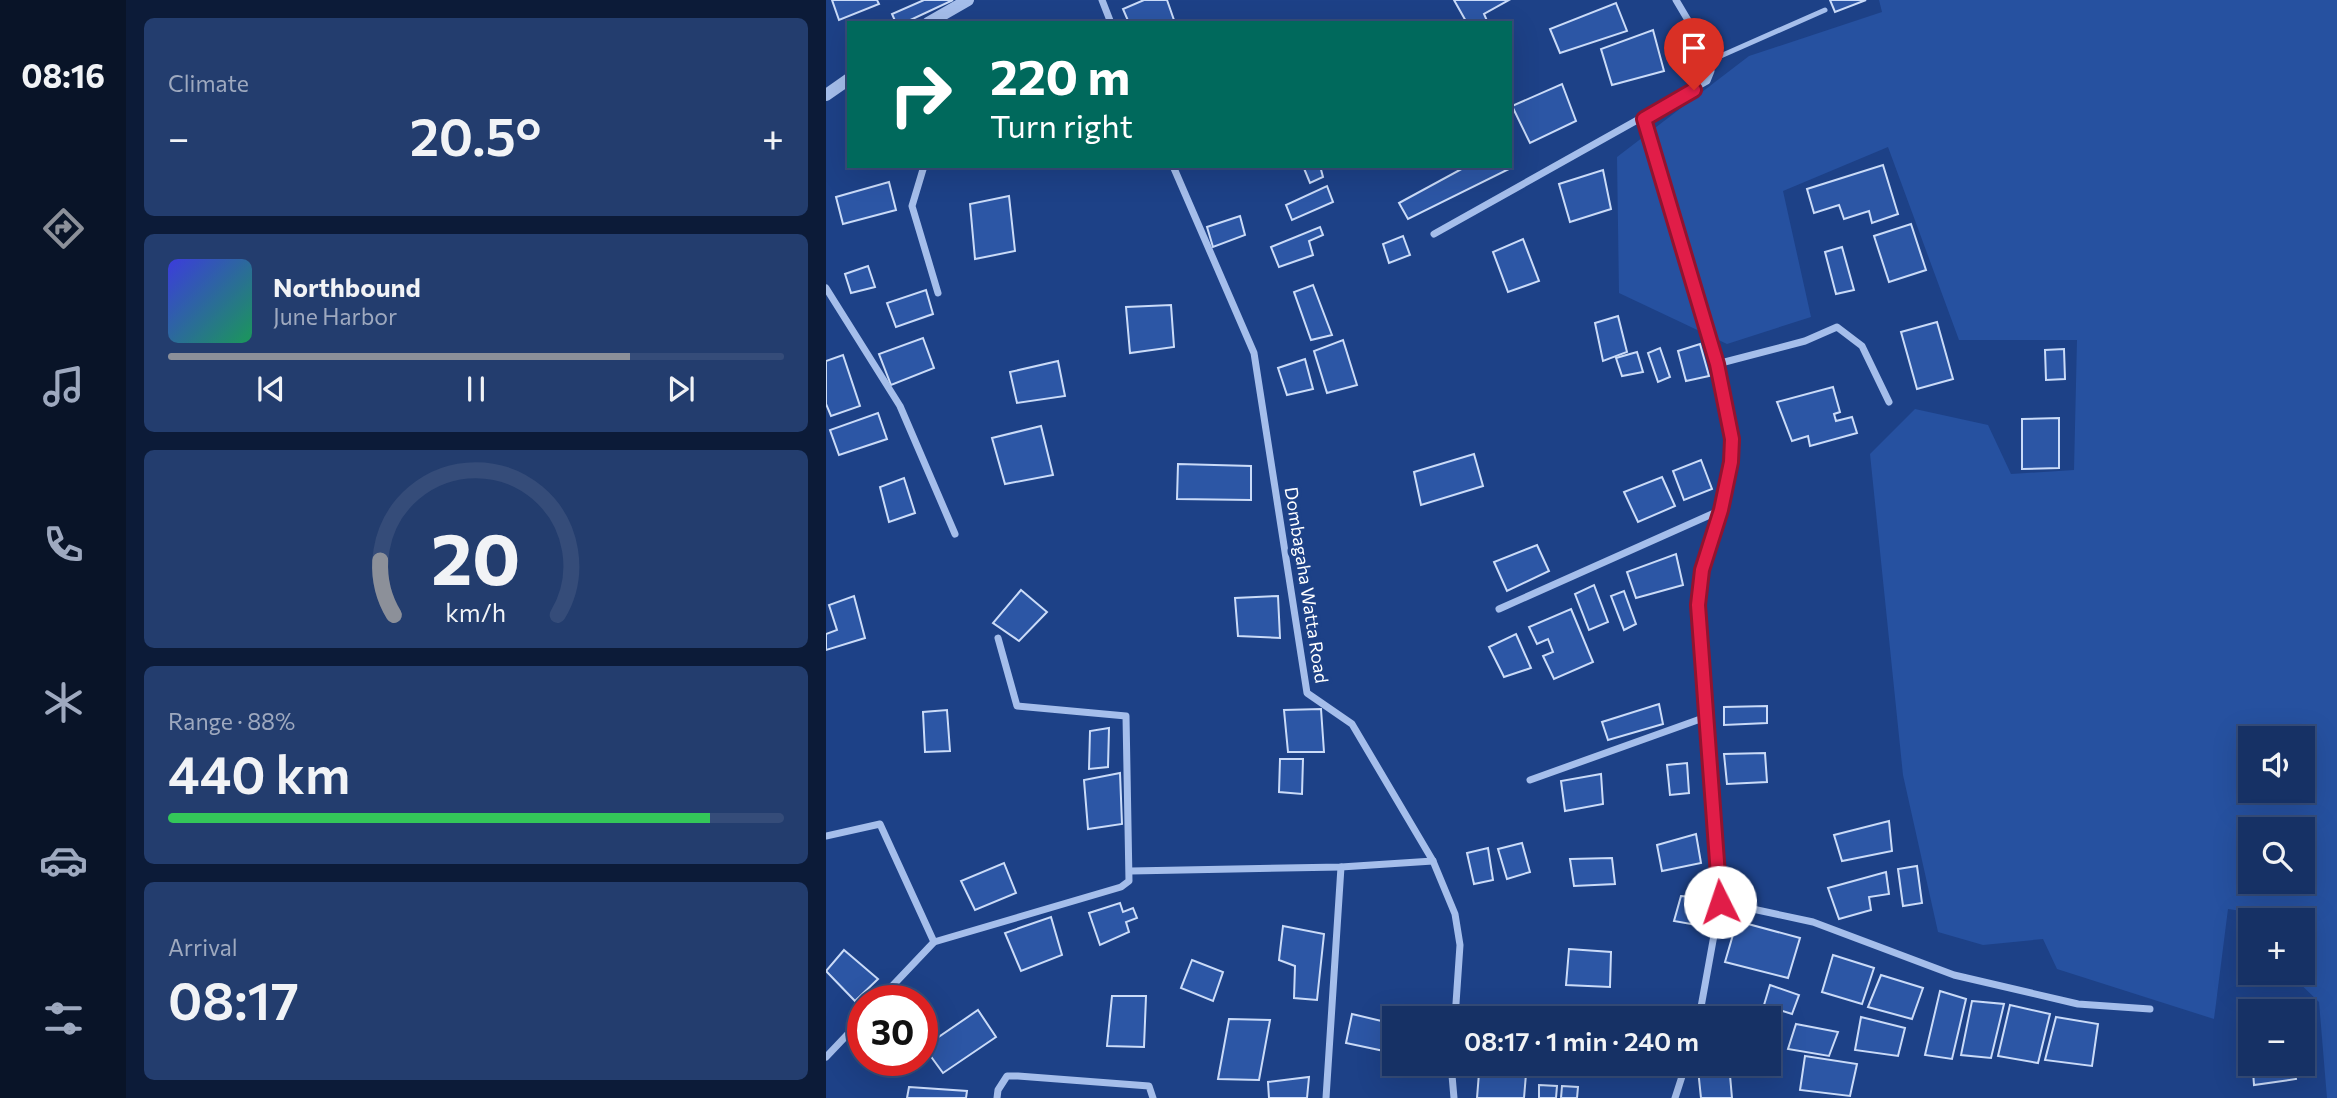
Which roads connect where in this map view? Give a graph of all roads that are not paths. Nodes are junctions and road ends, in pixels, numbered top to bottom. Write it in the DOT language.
graph roads {
  1 [pos="968,0"];
  2 [pos="1101,0"];
  3 [pos="1676,0"];
  4 [pos="1825,10"];
  5 [pos="946,16"];
  6 [pos="1110,21"];
  7 [pos="1707,62"];
  8 [pos="847,80"];
  9 [pos="826,95"];
  10 [pos="1644,119"];
  11 [pos="923,168"];
  12 [pos="1174,168"];
  13 [pos="1434,234"];
  14 [pos="826,288"];
  15 [pos="938,293"];
  16 [pos="1717,364"];
  17 [pos="1889,402"];
  18 [pos="1721,510"];
  19 [pos="955,534"];
  20 [pos="1499,609"];
  21 [pos="998,638"];
  22 [pos="1706,717"];
  23 [pos="1530,780"];
  24 [pos="826,836"];
  25 [pos="1433,861"];
  26 [pos="1341,867"];
  27 [pos="1131,871"];
  28 [pos="1720,902"];
  29 [pos="934,942"];
  30 [pos="893,985"];
  31 [pos="1456,1006"];
  32 [pos="1701,1006"];
  33 [pos="2150,1009"];
  34 [pos="847,1035"];
  35 [pos="826,1057"];
  36 [pos="1452,1076"];
  37 [pos="1682,1076"];
  38 [pos="997,1098"];
  39 [pos="1153,1098"];
  40 [pos="1326,1098"];
  41 [pos="1454,1098"];
  42 [pos="1675,1098"];
  1 -- 5 [label="street"];
  2 -- 6 [label="street"];
  3 -- 7 [label="street"];
  4 -- 7 [label="lane"];
  7 -- 10 [label="street"];
  8 -- 9 [label="street"];
  10 -- 13 [label="street"];
  10 -- 16 [label="street"];
  11 -- 15 [label="street"];
  12 -- 25 [label="street, Dombagaha Watta Road"];
  14 -- 19 [label="street"];
  16 -- 17 [label="street"];
  16 -- 18 [label="street"];
  18 -- 20 [label="street"];
  18 -- 22 [label="street"];
  21 -- 27 [label="street"];
  22 -- 23 [label="street"];
  22 -- 28 [label="street"];
  24 -- 29 [label="street"];
  25 -- 26 [label="street"];
  25 -- 31 [label="street, Dombagaha Watta Road"];
  26 -- 27 [label="street"];
  26 -- 40 [label="street"];
  27 -- 29 [label="street"];
  28 -- 32 [label="street"];
  28 -- 33 [label="street"];
  29 -- 30 [label="street"];
  34 -- 35 [label="street"];
  36 -- 41 [label="street"];
  37 -- 42 [label="street"];
  38 -- 39 [label="street"];
}
